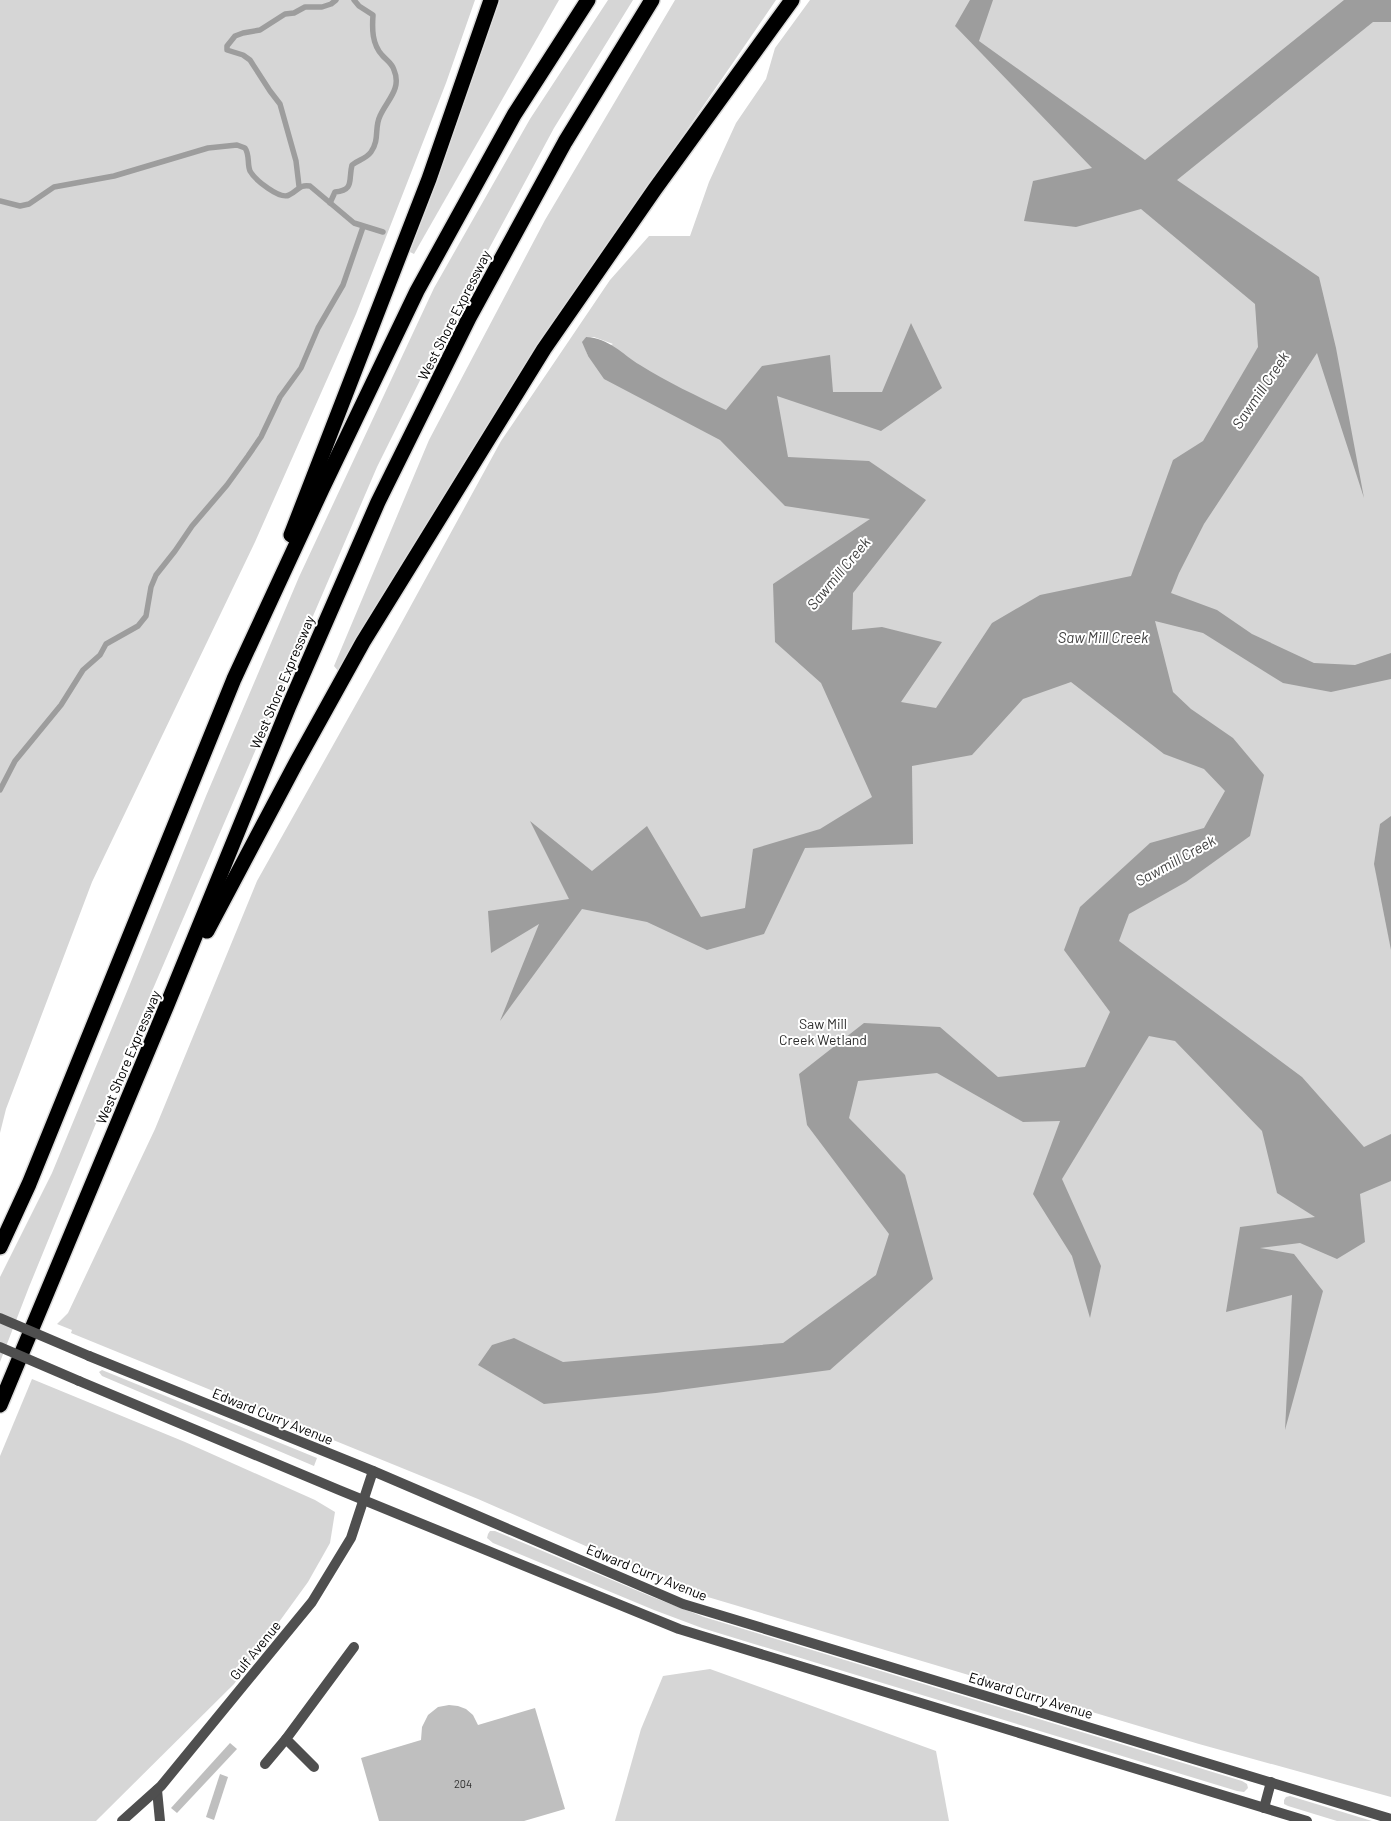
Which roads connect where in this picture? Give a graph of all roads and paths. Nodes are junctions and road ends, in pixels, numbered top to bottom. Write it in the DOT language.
graph roads {
  1 [pos="491,0"];
  2 [pos="588,0"];
  3 [pos="652,0"];
  4 [pos="792,0"];
  5 [pos="234,680"];
  6 [pos="167,1005"];
  7 [pos="0,1247"];
  8 [pos="0,1318"];
  9 [pos="0,1347"];
  10 [pos="0,1405"];
  11 [pos="373,1471"];
  12 [pos="364,1500"];
  13 [pos="354,1647"];
  14 [pos="286,1739"];
  15 [pos="264,1764"];
  16 [pos="314,1767"];
  17 [pos="1272,1782"];
  18 [pos="157,1790"];
  19 [pos="1264,1808"];
  20 [pos="1391,1819"];
  21 [pos="122,1821"];
  22 [pos="160,1821"];
  23 [pos="1308,1821"];
  1 -- 5 [label="highway"];
  2 -- 5 [label="highway"];
  3 -- 6 [label="highway, West Shore Expressway"];
  4 -- 6 [label="highway"];
  5 -- 7 [label="highway"];
  6 -- 10 [label="highway, West Shore Expressway"];
  8 -- 11 [label="street, Edward Curry Avenue, bridge"];
  9 -- 12 [label="street, bridge"];
  11 -- 12 [label="street, Gulf Avenue"];
  11 -- 17 [label="street, Edward Curry Avenue"];
  12 -- 18 [label="street, Gulf Avenue"];
  12 -- 19 [label="street"];
  13 -- 14 [label="street"];
  14 -- 15 [label="street"];
  14 -- 16 [label="street"];
  17 -- 19 [label="street"];
  17 -- 20 [label="street, Edward Curry Avenue"];
  18 -- 21 [label="street, Gulf Avenue"];
  18 -- 22 [label="street"];
  19 -- 23 [label="street"];
}
